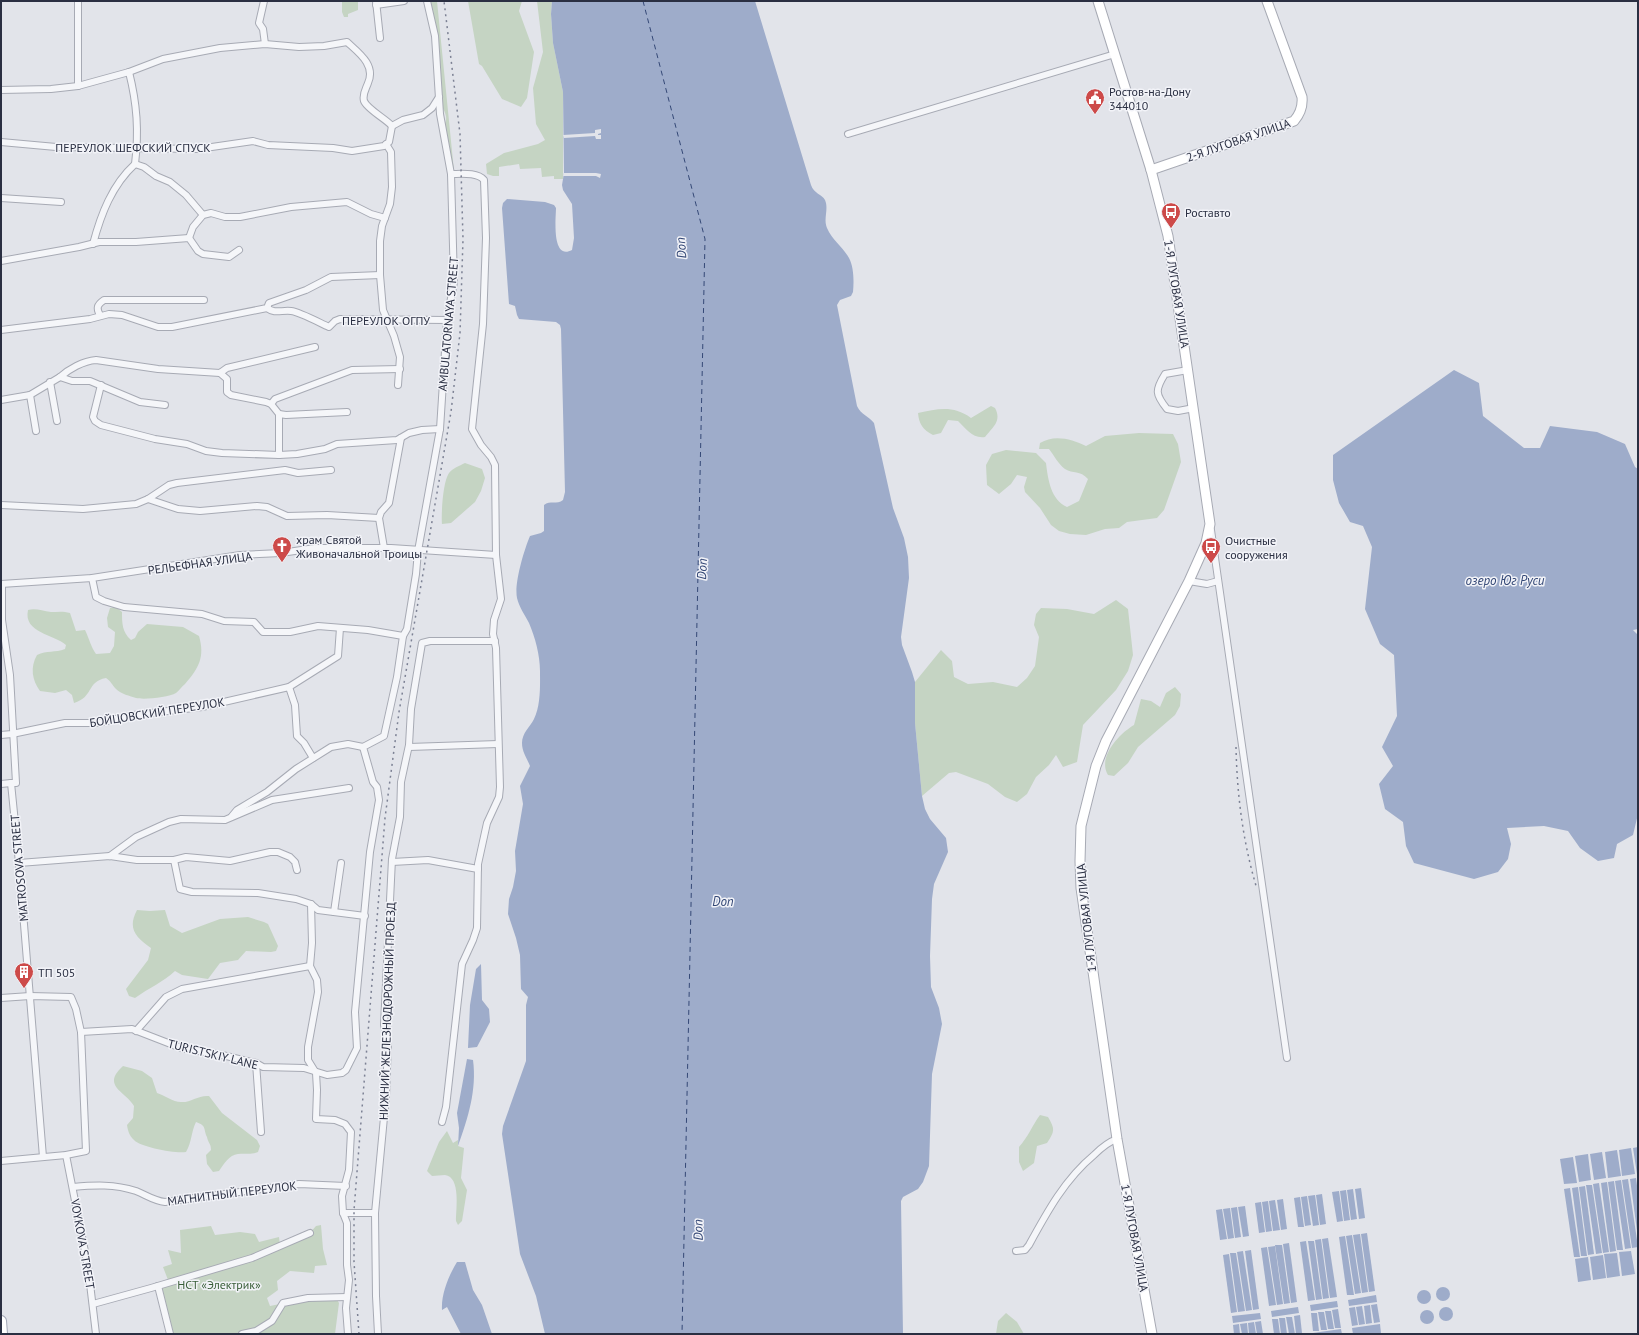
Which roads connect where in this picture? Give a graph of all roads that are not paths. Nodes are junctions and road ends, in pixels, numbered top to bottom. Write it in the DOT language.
graph roads {
  1 [pos="78,1"];
  2 [pos="264,1"];
  3 [pos="404,1"];
  4 [pos="427,1"];
  5 [pos="1098,1"];
  6 [pos="1267,1"];
  7 [pos="376,3"];
  8 [pos="380,38"];
  9 [pos="265,44"];
  10 [pos="1115,54"];
  11 [pos="129,72"];
  12 [pos="78,86"];
  13 [pos="1,90"];
  14 [pos="439,97"];
  15 [pos="392,126"];
  16 [pos="848,134"];
  17 [pos="1,142"];
  18 [pos="386,144"];
  19 [pos="137,148"];
  20 [pos="135,164"];
  21 [pos="1151,170"];
  22 [pos="451,174"];
  23 [pos="1,198"];
  24 [pos="61,202"];
  25 [pos="203,215"];
  26 [pos="385,218"];
  27 [pos="189,238"];
  28 [pos="92,244"];
  29 [pos="238,250"];
  30 [pos="1,262"];
  31 [pos="380,275"];
  32 [pos="204,300"];
  33 [pos="267,308"];
  34 [pos="100,315"];
  35 [pos="388,320"];
  36 [pos="446,320"];
  37 [pos="1,330"];
  38 [pos="315,347"];
  39 [pos="400,369"];
  40 [pos="1188,370"];
  41 [pos="220,373"];
  42 [pos="60,377"];
  43 [pos="50,382"];
  44 [pos="101,385"];
  45 [pos="398,385"];
  46 [pos="30,395"];
  47 [pos="1,400"];
  48 [pos="271,404"];
  49 [pos="165,405"];
  50 [pos="1194,408"];
  51 [pos="346,412"];
  52 [pos="279,414"];
  53 [pos="57,421"];
  54 [pos="440,429"];
  55 [pos="36,431"];
  56 [pos="401,438"];
  57 [pos="279,455"];
  58 [pos="331,470"];
  59 [pos="148,499"];
  60 [pos="1,505"];
  61 [pos="379,518"];
  62 [pos="1210,524"];
  63 [pos="384,548"];
  64 [pos="418,551"];
  65 [pos="496,555"];
  66 [pos="92,578"];
  67 [pos="1189,581"];
  68 [pos="1218,581"];
  69 [pos="1,584"];
  70 [pos="340,628"];
  71 [pos="403,636"];
  72 [pos="495,641"];
  73 [pos="289,687"];
  74 [pos="12,734"];
  75 [pos="1,735"];
  76 [pos="498,744"];
  77 [pos="363,747"];
  78 [pos="409,747"];
  79 [pos="314,758"];
  80 [pos="11,783"];
  81 [pos="1,784"];
  82 [pos="349,788"];
  83 [pos="231,817"];
  84 [pos="110,856"];
  85 [pos="174,860"];
  86 [pos="392,862"];
  87 [pos="19,863"];
  88 [pos="341,863"];
  89 [pos="478,869"];
  90 [pos="297,870"];
  91 [pos="311,904"];
  92 [pos="334,912"];
  93 [pos="365,916"];
  94 [pos="310,966"];
  95 [pos="30,996"];
  96 [pos="1,998"];
  97 [pos="136,1031"];
  98 [pos="81,1032"];
  99 [pos="1287,1058"];
  100 [pos="256,1063"];
  101 [pos="316,1073"];
  102 [pos="442,1122"];
  103 [pos="261,1132"];
  104 [pos="1117,1139"];
  105 [pos="66,1155"];
  106 [pos="43,1157"];
  107 [pos="1,1161"];
  108 [pos="346,1186"];
  109 [pos="73,1187"];
  110 [pos="343,1213"];
  111 [pos="375,1213"];
  112 [pos="310,1233"];
  113 [pos="1016,1251"];
  114 [pos="158,1286"];
  115 [pos="347,1297"];
  116 [pos="93,1304"];
  117 [pos="1,1321"];
  118 [pos="255,1332"];
  119 [pos="2,1334"];
  120 [pos="96,1334"];
  121 [pos="170,1334"];
  122 [pos="242,1334"];
  123 [pos="348,1334"];
  124 [pos="378,1334"];
  125 [pos="1152,1334"];
  1 -- 12 [label="street"];
  2 -- 9 [label="street"];
  3 -- 7 [label="street"];
  4 -- 14 [label="street, AMBULATORNAYA STREET"];
  5 -- 10 [label="main road, 1-Я ЛУГОВАЯ УЛИЦА"];
  6 -- 21 [label="main road, 2-Я ЛУГОВАЯ УЛИЦА"];
  7 -- 8 [label="street"];
  9 -- 11 [label="street"];
  9 -- 15 [label="street"];
  10 -- 16 [label="street"];
  10 -- 21 [label="main road, 1-Я ЛУГОВАЯ УЛИЦА"];
  11 -- 12 [label="street"];
  11 -- 19 [label="street"];
  12 -- 13 [label="street"];
  14 -- 15 [label="street"];
  14 -- 22 [label="street, AMBULATORNAYA STREET"];
  15 -- 18 [label="street"];
  17 -- 19 [label="street, ПЕРЕУЛОК ШЕФСКИЙ СПУСК"];
  18 -- 19 [label="street, ПЕРЕУЛОК ШЕФСКИЙ СПУСК"];
  18 -- 26 [label="street"];
  19 -- 20 [label="street"];
  20 -- 25 [label="street"];
  20 -- 28 [label="street"];
  21 -- 40 [label="main road, 1-Я ЛУГОВАЯ УЛИЦА"];
  22 -- 36 [label="street, AMBULATORNAYA STREET"];
  22 -- 65 [label="street"];
  23 -- 24 [label="street"];
  25 -- 26 [label="street"];
  25 -- 27 [label="street"];
  26 -- 31 [label="street"];
  27 -- 28 [label="street"];
  27 -- 29 [label="street"];
  28 -- 30 [label="street"];
  31 -- 33 [label="street"];
  31 -- 35 [label="street"];
  32 -- 34 [label="street"];
  33 -- 34 [label="street"];
  33 -- 35 [label="street, ПЕРЕУЛОК ОГПУ"];
  34 -- 37 [label="street"];
  35 -- 36 [label="street, ПЕРЕУЛОК ОГПУ"];
  35 -- 39 [label="street"];
  36 -- 54 [label="street, AMBULATORNAYA STREET"];
  38 -- 41 [label="street"];
  39 -- 45 [label="street"];
  39 -- 48 [label="street"];
  40 -- 50 [label="main road, 1-Я ЛУГОВАЯ УЛИЦА"];
  40 -- 50 [label="street"];
  41 -- 42 [label="street"];
  41 -- 48 [label="street"];
  42 -- 43 [label="street"];
  42 -- 44 [label="street"];
  43 -- 46 [label="street"];
  43 -- 53 [label="street"];
  44 -- 49 [label="street"];
  44 -- 57 [label="street"];
  46 -- 47 [label="street"];
  46 -- 55 [label="street"];
  48 -- 52 [label="street"];
  50 -- 62 [label="main road, 1-Я ЛУГОВАЯ УЛИЦА"];
  51 -- 52 [label="street"];
  52 -- 57 [label="street"];
  54 -- 56 [label="street"];
  54 -- 64 [label="street, AMBULATORNAYA STREET"];
  56 -- 57 [label="street"];
  56 -- 61 [label="street"];
  58 -- 59 [label="street"];
  59 -- 60 [label="street"];
  59 -- 61 [label="street"];
  61 -- 63 [label="street"];
  62 -- 67 [label="main road, 1-Я ЛУГОВАЯ УЛИЦА"];
  62 -- 68 [label="street, 1-Я ЛУГОВАЯ УЛИЦА"];
  63 -- 64 [label="street, РЕЛЬЕФНАЯ УЛИЦА"];
  63 -- 66 [label="street, РЕЛЬЕФНАЯ УЛИЦА"];
  64 -- 65 [label="street, РЕЛЬЕФНАЯ УЛИЦА"];
  64 -- 71 [label="street, AMBULATORNAYA STREET"];
  65 -- 72 [label="street"];
  66 -- 69 [label="street, РЕЛЬЕФНАЯ УЛИЦА"];
  66 -- 70 [label="street"];
  67 -- 68 [label="street"];
  67 -- 104 [label="main road, 1-Я ЛУГОВАЯ УЛИЦА"];
  68 -- 99 [label="street, 1-Я ЛУГОВАЯ УЛИЦА"];
  69 -- 74 [label="street, MATROSOVA STREET"];
  70 -- 71 [label="street"];
  70 -- 73 [label="street, БОЙЦОВСКИЙ ПЕРЕУЛОК"];
  71 -- 77 [label="street, AMBULATORNAYA STREET"];
  72 -- 76 [label="street"];
  72 -- 78 [label="street, НИЖНИЙ ЖЕЛЕЗНОДОРОЖНЫЙ ПРОЕЗД"];
  73 -- 74 [label="street, БОЙЦОВСКИЙ ПЕРЕУЛОК"];
  73 -- 79 [label="street"];
  74 -- 75 [label="street, БОЙЦОВСКИЙ ПЕРЕУЛОК"];
  74 -- 80 [label="street, MATROSOVA STREET"];
  76 -- 78 [label="street"];
  76 -- 89 [label="street"];
  77 -- 79 [label="street"];
  77 -- 93 [label="street"];
  78 -- 86 [label="street, НИЖНИЙ ЖЕЛЕЗНОДОРОЖНЫЙ ПРОЕЗД"];
  79 -- 83 [label="street"];
  80 -- 81 [label="street"];
  80 -- 87 [label="street, MATROSOVA STREET"];
  82 -- 83 [label="street"];
  83 -- 84 [label="street"];
  84 -- 85 [label="street"];
  84 -- 87 [label="street"];
  85 -- 90 [label="street"];
  85 -- 91 [label="street"];
  86 -- 89 [label="street"];
  86 -- 111 [label="street, НИЖНИЙ ЖЕЛЕЗНОДОРОЖНЫЙ ПРОЕЗД"];
  87 -- 95 [label="street, MATROSOVA STREET"];
  88 -- 92 [label="street"];
  89 -- 102 [label="street"];
  91 -- 92 [label="street"];
  91 -- 94 [label="street"];
  92 -- 93 [label="street"];
  93 -- 101 [label="street, TURISTSKIY LANE"];
  94 -- 97 [label="street"];
  94 -- 101 [label="street"];
  95 -- 96 [label="street"];
  95 -- 98 [label="street"];
  95 -- 106 [label="street, MATROSOVA STREET"];
  97 -- 98 [label="street, TURISTSKIY LANE"];
  97 -- 100 [label="street, TURISTSKIY LANE"];
  98 -- 105 [label="street"];
  100 -- 101 [label="street, TURISTSKIY LANE"];
  100 -- 103 [label="street"];
  101 -- 108 [label="street"];
  104 -- 113 [label="street"];
  104 -- 125 [label="main road, 1-Я ЛУГОВАЯ УЛИЦА"];
  105 -- 106 [label="street"];
  105 -- 109 [label="street, VOYKOVA STREET"];
  106 -- 107 [label="street"];
  108 -- 109 [label="street, МАГНИТНЫЙ ПЕРЕУЛОК"];
  108 -- 110 [label="street"];
  109 -- 116 [label="street, VOYKOVA STREET"];
  110 -- 111 [label="street"];
  110 -- 115 [label="street"];
  111 -- 124 [label="street, НИЖНИЙ ЖЕЛЕЗНОДОРОЖНЫЙ ПРОЕЗД"];
  112 -- 114 [label="street"];
  114 -- 116 [label="street"];
  114 -- 121 [label="street"];
  115 -- 118 [label="street"];
  115 -- 123 [label="street"];
  116 -- 120 [label="street, VOYKOVA STREET"];
  117 -- 119 [label="main road"];
  118 -- 122 [label="street"];
}
